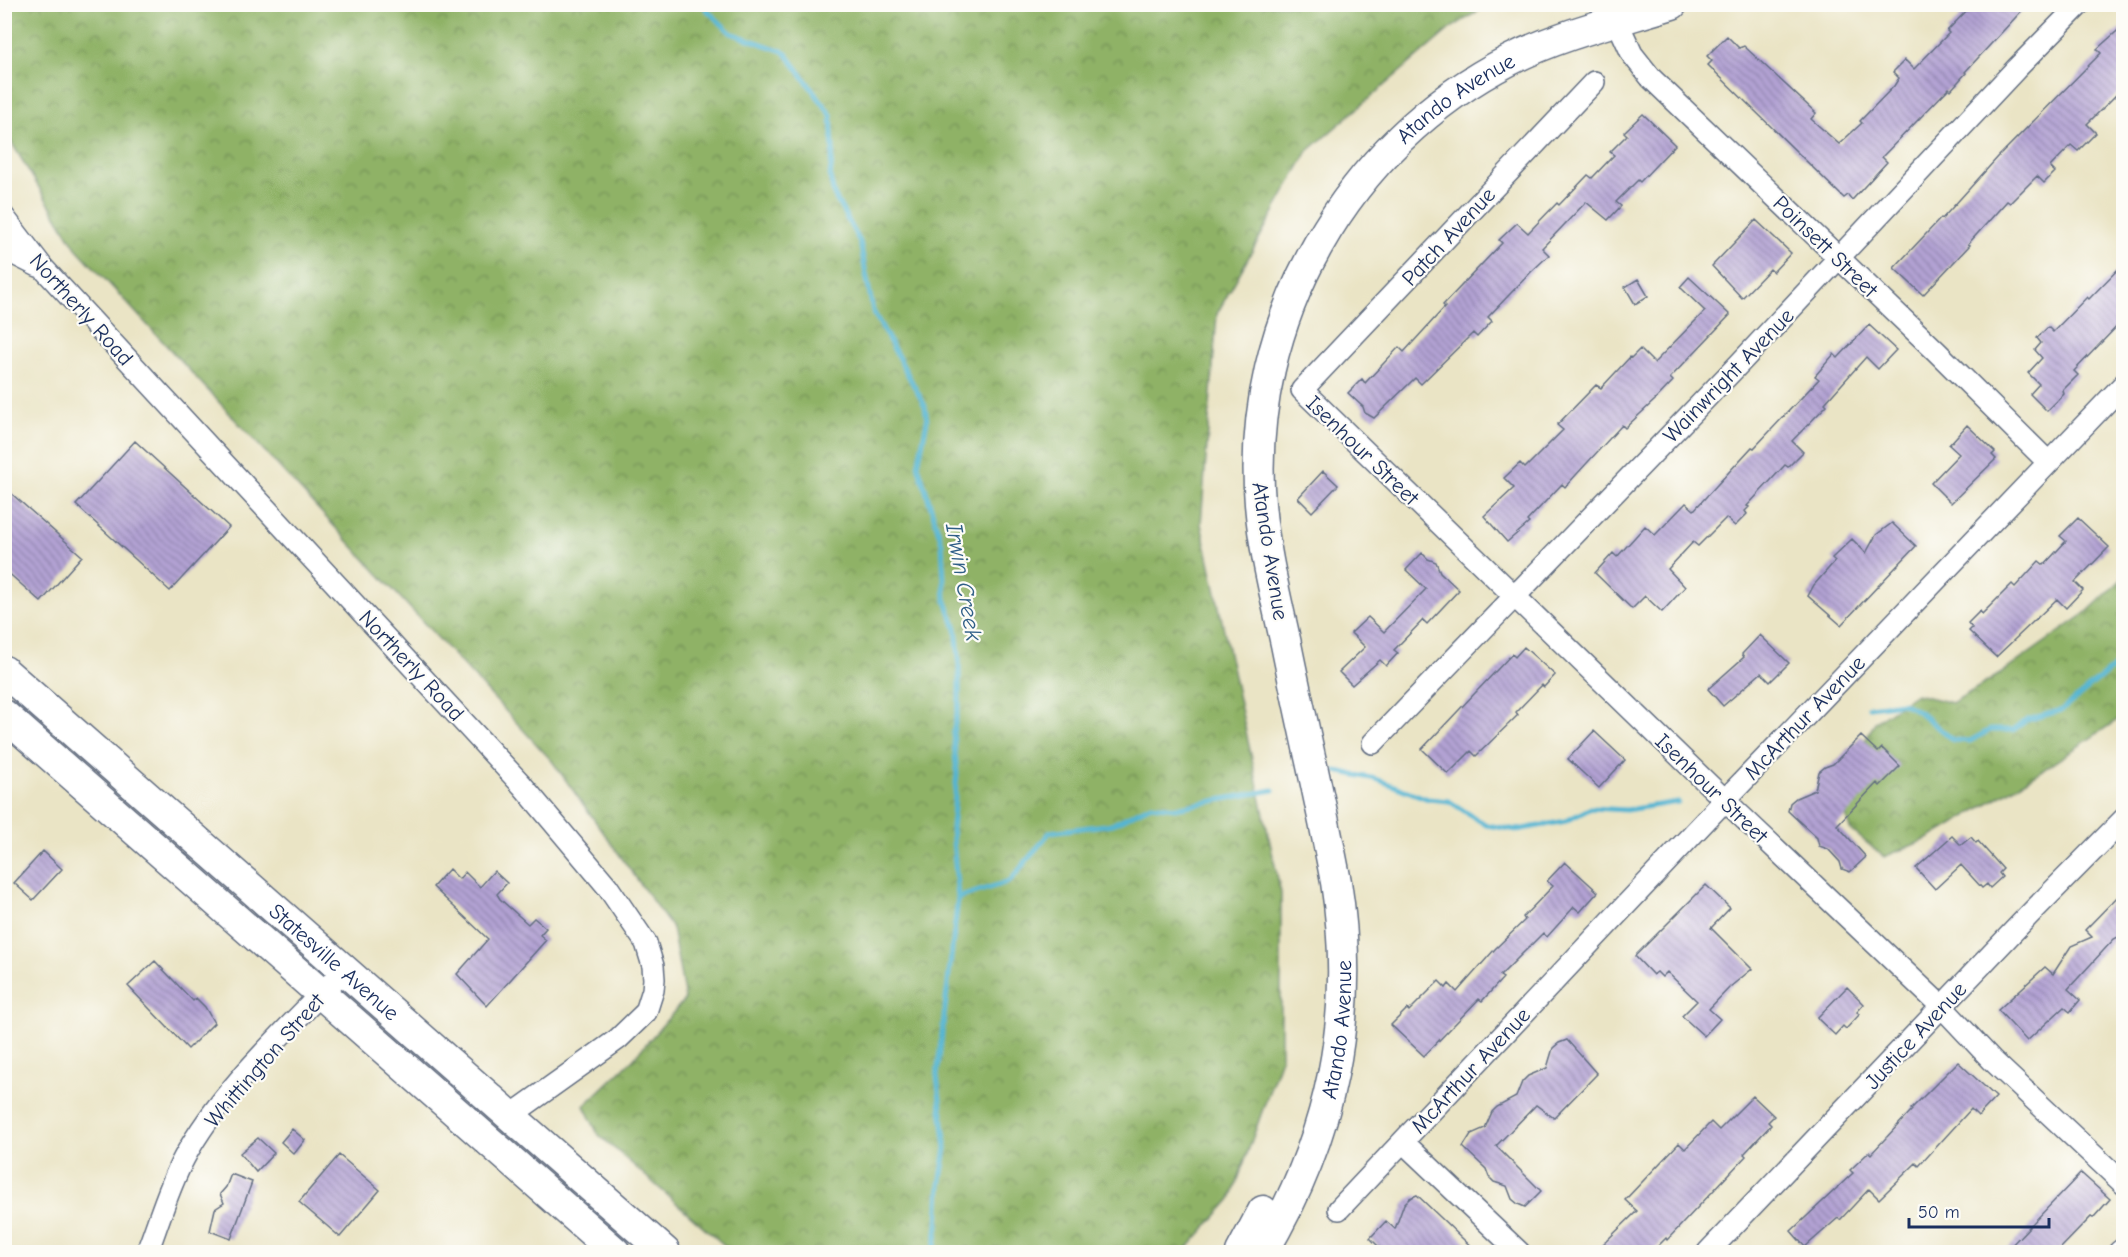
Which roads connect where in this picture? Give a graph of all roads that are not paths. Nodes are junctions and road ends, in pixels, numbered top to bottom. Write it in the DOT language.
graph roads {
  1 [pos="1671,4"];
  2 [pos="2080,4"];
  3 [pos="1609,13"];
  4 [pos="1594,82"];
  5 [pos="4,217"];
  6 [pos="4,249"];
  7 [pos="1839,258"];
  8 [pos="44,268"];
  9 [pos="2124,384"];
  10 [pos="1302,390"];
  11 [pos="2048,462"];
  12 [pos="1514,597"];
  13 [pos="4,670"];
  14 [pos="4,715"];
  15 [pos="1373,743"];
  16 [pos="1725,800"];
  17 [pos="2124,819"];
  18 [pos="344,970"];
  19 [pos="321,994"];
  20 [pos="1942,1006"];
  21 [pos="510,1116"];
  22 [pos="1403,1142"];
  23 [pos="2124,1184"];
  24 [pos="1339,1209"];
  25 [pos="2124,1248"];
  26 [pos="147,1252"];
  27 [pos="615,1252"];
  28 [pos="665,1252"];
  29 [pos="1240,1252"];
  30 [pos="1263,1252"];
  31 [pos="1519,1252"];
  32 [pos="1708,1252"];
  33 [pos="2119,1252"];
  1 -- 3 [label="main road, Atando Avenue"];
  2 -- 7 [label="street, Wainwright Avenue"];
  3 -- 7 [label="street, Poinsett Street"];
  3 -- 29 [label="main road, Atando Avenue"];
  3 -- 30 [label="main road, Atando Avenue"];
  4 -- 10 [label="street, Patch Avenue"];
  5 -- 8 [label="street, Northerly Road"];
  6 -- 8 [label="street"];
  7 -- 11 [label="street, Poinsett Street"];
  7 -- 12 [label="street, Wainwright Avenue"];
  8 -- 21 [label="street, Northerly Road"];
  9 -- 11 [label="street, McArthur Avenue"];
  10 -- 12 [label="street, Isenhour Street"];
  11 -- 16 [label="street, McArthur Avenue"];
  12 -- 15 [label="street, Wainwright Avenue"];
  12 -- 16 [label="street, Isenhour Street"];
  13 -- 18 [label="main road, Statesville Avenue"];
  14 -- 19 [label="main road, Statesville Avenue"];
  16 -- 20 [label="street, Isenhour Street"];
  16 -- 22 [label="street, McArthur Avenue"];
  17 -- 20 [label="street, Justice Avenue"];
  18 -- 19 [label="street, Whittington Street"];
  18 -- 21 [label="main road, Statesville Avenue"];
  19 -- 26 [label="street, Whittington Street"];
  19 -- 27 [label="main road, Statesville Avenue"];
  20 -- 23 [label="street, Isenhour Street"];
  20 -- 32 [label="street, Justice Avenue"];
  21 -- 28 [label="main road, Statesville Avenue"];
  22 -- 24 [label="street, McArthur Avenue"];
  22 -- 31 [label="street"];
  25 -- 33 [label="street"];
}
